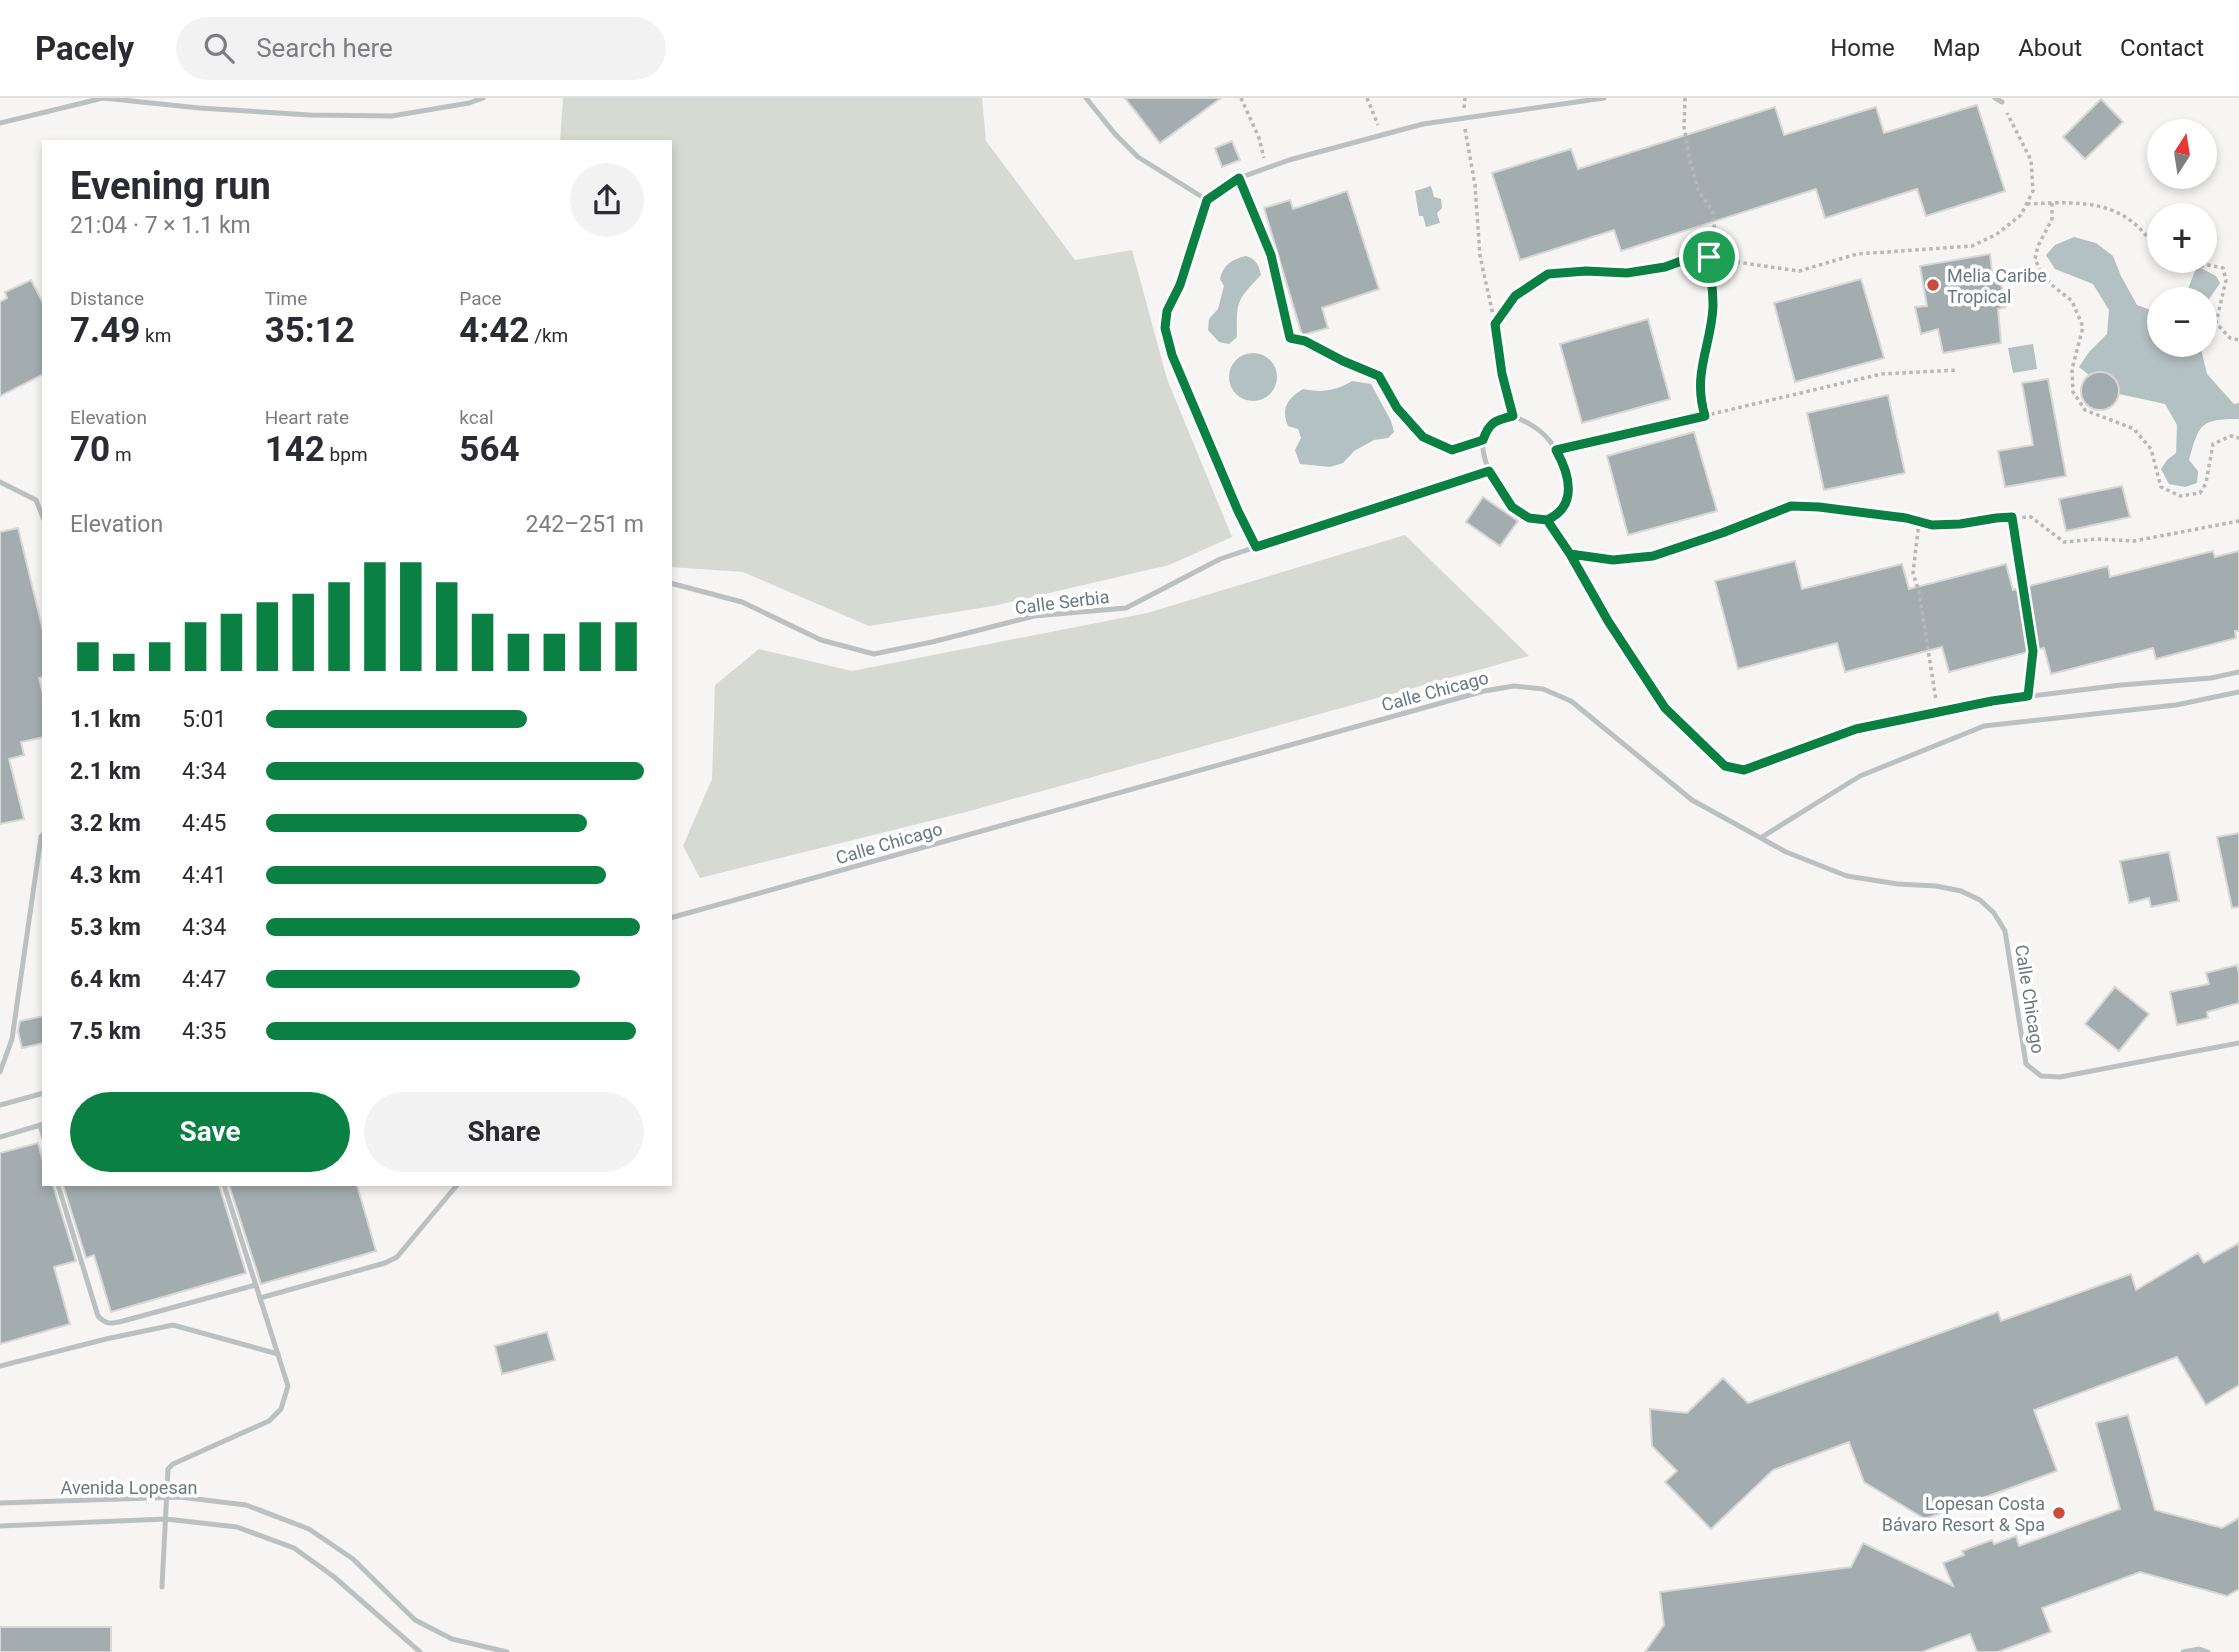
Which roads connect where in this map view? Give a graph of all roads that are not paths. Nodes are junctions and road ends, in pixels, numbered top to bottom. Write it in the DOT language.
graph roads {
  1 [pos="483,98"];
  2 [pos="1086,98"];
  3 [pos="1604,98"];
  4 [pos="1995,98"];
  5 [pos="2002,102"];
  6 [pos="0,123"];
  7 [pos="1207,200"];
  8 [pos="1489,471"];
  9 [pos="0,482"];
  10 [pos="42,515"];
  11 [pos="1547,520"];
  12 [pos="1256,547"];
  13 [pos="672,584"];
  14 [pos="2239,672"];
  15 [pos="2239,692"];
  16 [pos="42,834"];
  17 [pos="1762,838"];
  18 [pos="672,917"];
  19 [pos="2239,1043"];
  20 [pos="0,1072"];
  21 [pos="42,1094"];
  22 [pos="0,1105"];
  23 [pos="42,1124"];
  24 [pos="0,1137"];
  25 [pos="58,1186"];
  26 [pos="224,1186"];
  27 [pos="456,1186"];
  28 [pos="256,1285"];
  29 [pos="260,1298"];
  30 [pos="278,1354"];
  31 [pos="0,1366"];
  32 [pos="166,1497"];
  33 [pos="0,1503"];
  34 [pos="166,1518"];
  35 [pos="0,1526"];
  36 [pos="162,1587"];
  37 [pos="420,1652"];
  38 [pos="507,1652"];
  39 [pos="2183,1652"];
  40 [pos="2208,1652"];
  1 -- 6 [label="lane"];
  2 -- 7 [label="lane"];
  3 -- 7 [label="lane"];
  4 -- 5 [label="lane"];
  7 -- 12 [label="lane"];
  8 -- 11 [label="lane"];
  8 -- 11 [label="lane"];
  8 -- 12 [label="lane, Calle Serbia"];
  9 -- 10 [label="lane"];
  11 -- 14 [label="lane"];
  12 -- 13 [label="lane, Calle Serbia"];
  15 -- 17 [label="lane"];
  16 -- 20 [label="lane"];
  17 -- 18 [label="lane, Calle Chicago"];
  17 -- 19 [label="lane, Calle Chicago"];
  21 -- 22 [label="lane"];
  23 -- 24 [label="lane"];
  25 -- 28 [label="lane"];
  26 -- 28 [label="lane"];
  27 -- 29 [label="lane"];
  28 -- 29 [label="lane"];
  29 -- 30 [label="lane"];
  30 -- 31 [label="lane"];
  30 -- 32 [label="lane"];
  32 -- 33 [label="lane, Avenida Lopesan"];
  32 -- 34 [label="lane"];
  32 -- 38 [label="lane, Avenida Lopesan"];
  34 -- 35 [label="lane, Avenida Lopesan"];
  34 -- 36 [label="lane"];
  34 -- 37 [label="lane, Avenida Lopesan"];
  39 -- 40 [label="lane"];
}
